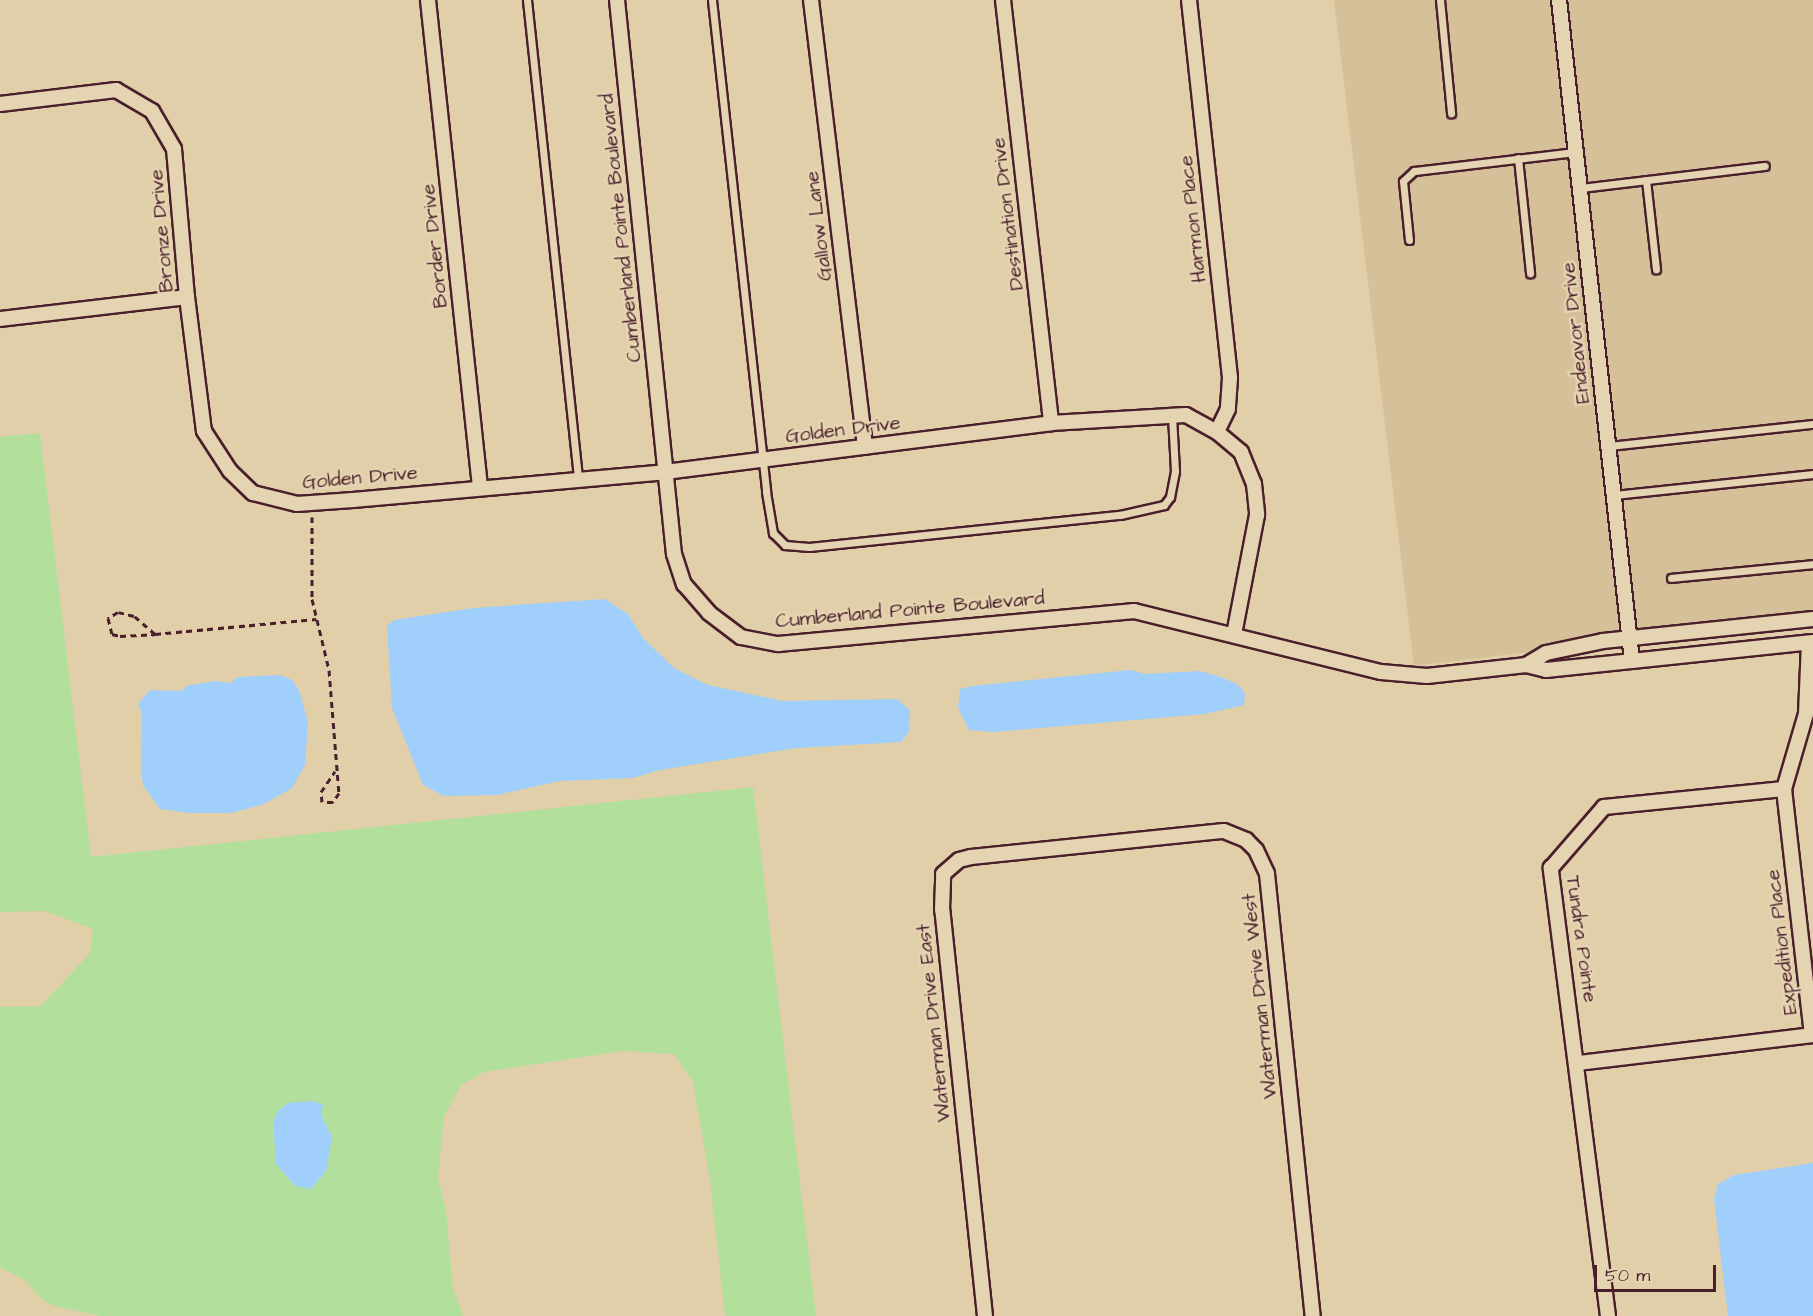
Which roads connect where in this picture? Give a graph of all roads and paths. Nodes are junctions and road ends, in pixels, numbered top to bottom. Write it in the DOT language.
graph roads {
  1 [pos="428,0"];
  2 [pos="527,0"];
  3 [pos="617,0"];
  4 [pos="712,0"];
  5 [pos="811,0"];
  6 [pos="1003,0"];
  7 [pos="1189,0"];
  8 [pos="1440,0"];
  9 [pos="1559,0"];
  10 [pos="0,104"];
  11 [pos="1451,113"];
  12 [pos="1576,152"];
  13 [pos="1518,158"];
  14 [pos="1765,166"];
  15 [pos="1646,180"];
  16 [pos="1580,188"];
  17 [pos="1410,240"];
  18 [pos="1656,269"];
  19 [pos="1530,273"];
  20 [pos="187,297"];
  21 [pos="0,319"];
  22 [pos="1172,416"];
  23 [pos="1052,423"];
  24 [pos="1813,424"];
  25 [pos="1217,432"];
  26 [pos="1609,446"];
  27 [pos="865,447"];
  28 [pos="762,460"];
  29 [pos="665,472"];
  30 [pos="1813,474"];
  31 [pos="578,479"];
  32 [pos="480,487"];
  33 [pos="253,493"];
  34 [pos="1614,495"];
  35 [pos="313,503"];
  36 [pos="1813,564"];
  37 [pos="1671,578"];
  38 [pos="1813,619"];
  39 [pos="315,620"];
  40 [pos="155,634"];
  41 [pos="1234,634"];
  42 [pos="1630,639"];
  43 [pos="1811,643"];
  44 [pos="1632,661"];
  45 [pos="1526,665"];
  46 [pos="335,771"];
  47 [pos="1784,789"];
  48 [pos="1086,845"];
  49 [pos="1578,1063"];
  50 [pos="985,1316"];
  51 [pos="1313,1316"];
  52 [pos="1608,1316"];
  1 -- 32 [label="street, Border Drive"];
  2 -- 31 [label="lane"];
  3 -- 29 [label="street, Cumberland Pointe Boulevard"];
  4 -- 28 [label="lane"];
  5 -- 27 [label="street, Gallow Lane"];
  6 -- 23 [label="street, Destination Drive"];
  7 -- 25 [label="street, Harmon Place"];
  8 -- 11 [label="lane"];
  9 -- 12 [label="street, Endeavor Drive"];
  10 -- 20 [label="street, Bronze Drive"];
  12 -- 13 [label="lane"];
  12 -- 16 [label="street, Endeavor Drive"];
  13 -- 17 [label="lane"];
  13 -- 19 [label="lane"];
  14 -- 15 [label="lane"];
  15 -- 16 [label="lane"];
  15 -- 18 [label="lane"];
  16 -- 26 [label="street, Endeavor Drive"];
  20 -- 21 [label="street"];
  20 -- 33 [label="street, Bronze Drive"];
  22 -- 23 [label="street, Golden Drive"];
  22 -- 25 [label="street, Golden Drive"];
  22 -- 28 [label="lane"];
  23 -- 27 [label="street, Golden Drive"];
  24 -- 26 [label="lane"];
  25 -- 41 [label="street, Golden Drive"];
  26 -- 34 [label="street, Endeavor Drive"];
  27 -- 28 [label="street, Golden Drive"];
  28 -- 29 [label="street, Golden Drive"];
  29 -- 31 [label="street, Golden Drive"];
  29 -- 41 [label="street, Cumberland Pointe Boulevard"];
  30 -- 34 [label="lane"];
  31 -- 32 [label="street, Golden Drive"];
  32 -- 35 [label="street, Golden Drive"];
  33 -- 35 [label="street, Golden Drive"];
  34 -- 42 [label="street, Endeavor Drive"];
  35 -- 39 [label="path"];
  36 -- 37 [label="lane"];
  38 -- 42 [label="street, Cumberland Pointe Boulevard"];
  39 -- 40 [label="path"];
  39 -- 46 [label="path"];
  40 -- 40 [label="path"];
  41 -- 45 [label="street, Cumberland Pointe Boulevard"];
  42 -- 44 [label="street, Endeavor Drive"];
  42 -- 45 [label="street, Cumberland Pointe Boulevard"];
  43 -- 44 [label="street, Cumberland Pointe Boulevard"];
  43 -- 47 [label="street"];
  44 -- 45 [label="street, Cumberland Pointe Boulevard"];
  46 -- 46 [label="path"];
  47 -- 49 [label="street, Tundra Pointe"];
  47 -- 49 [label="street, Expedition Place"];
  48 -- 50 [label="street, Waterman Drive East"];
  48 -- 51 [label="street, Waterman Drive West"];
  49 -- 52 [label="street, Tundra Pointe"];
}
